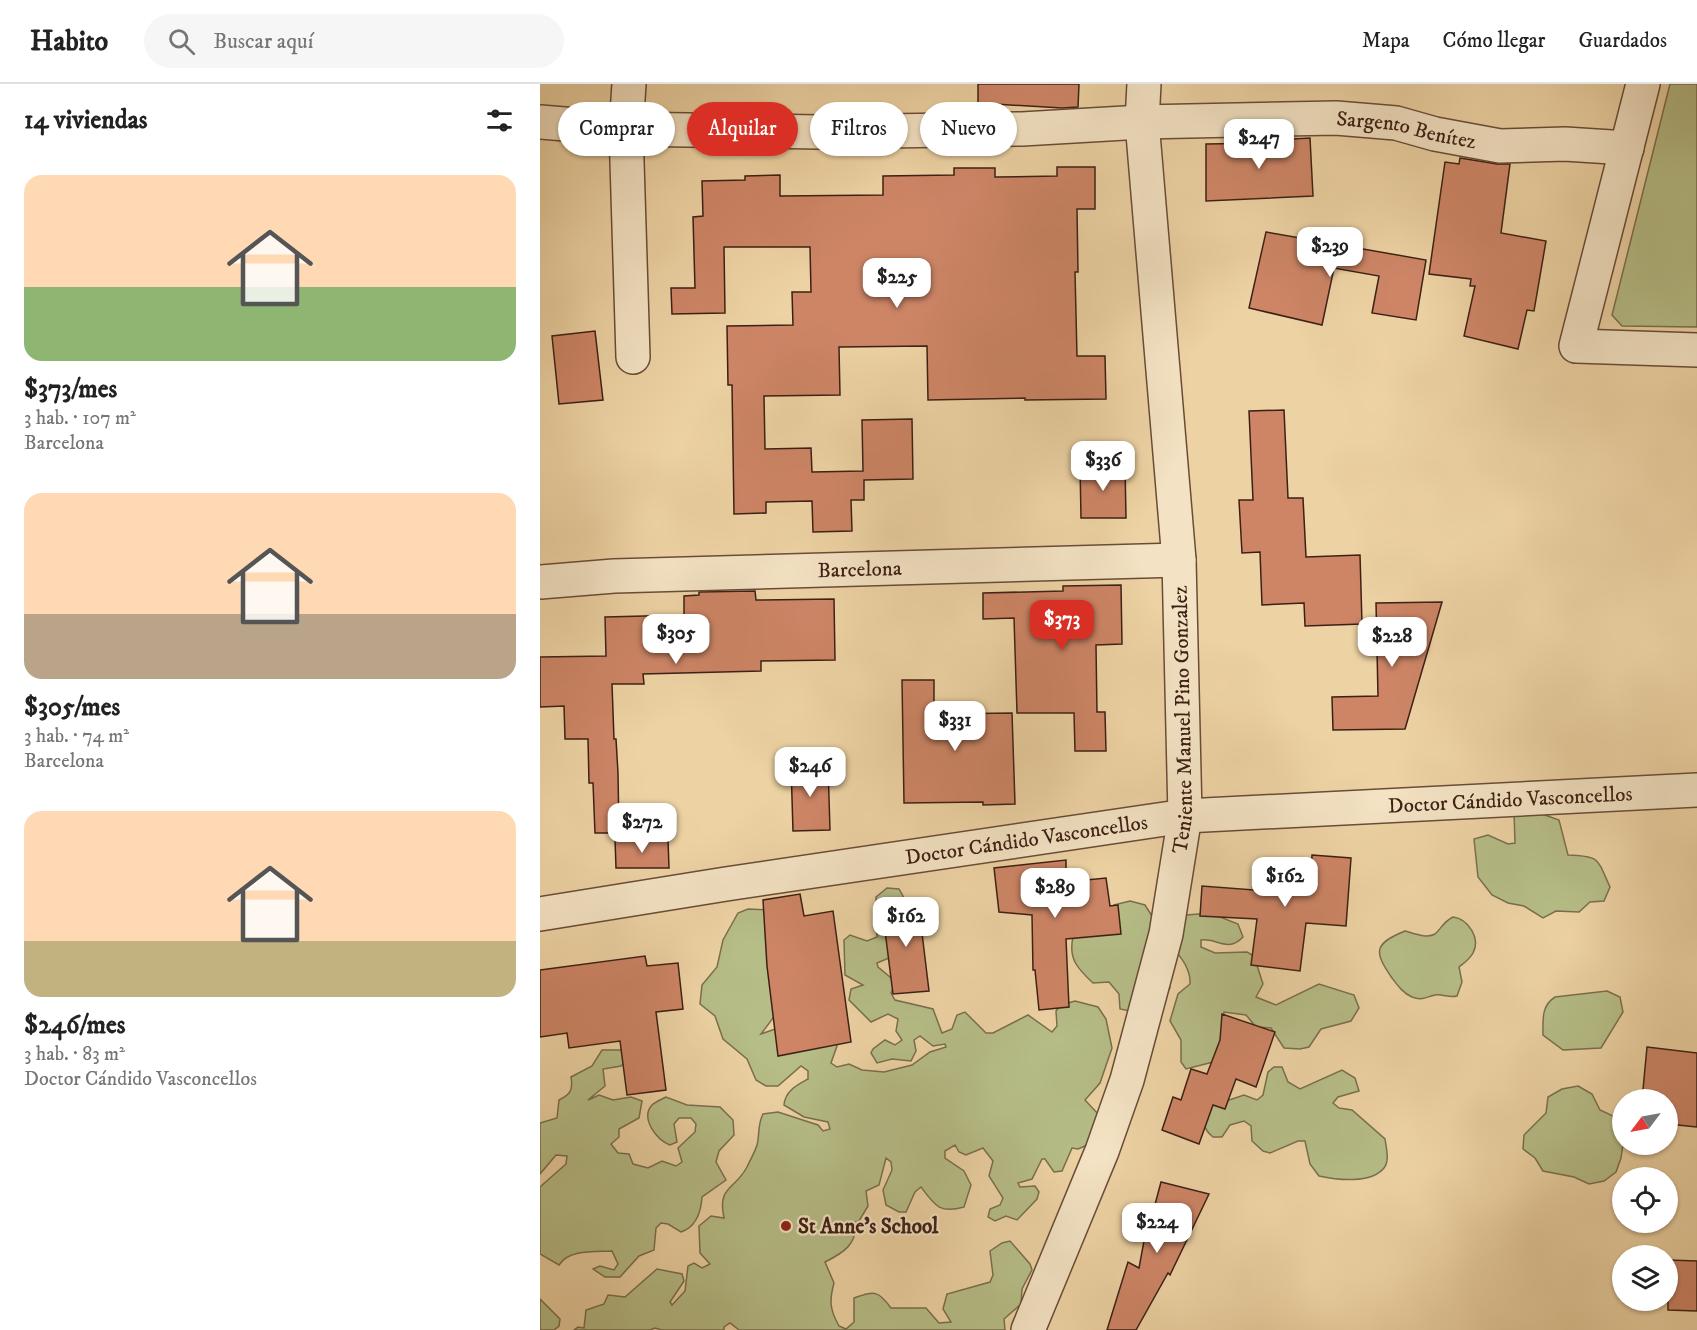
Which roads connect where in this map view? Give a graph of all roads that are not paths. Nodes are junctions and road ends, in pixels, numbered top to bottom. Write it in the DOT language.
graph roads {
  1 [pos="629,84"];
  2 [pos="1144,84"];
  3 [pos="1643,84"];
  4 [pos="628,102"];
  5 [pos="540,122"];
  6 [pos="1142,122"];
  7 [pos="558,123"];
  8 [pos="675,130"];
  9 [pos="1627,148"];
  10 [pos="627,156"];
  11 [pos="1697,350"];
  12 [pos="633,357"];
  13 [pos="1179,560"];
  14 [pos="540,582"];
  15 [pos="1697,790"];
  16 [pos="1185,816"];
  17 [pos="540,914"];
  18 [pos="1028,1330"];
  1 -- 4 [label="street"];
  2 -- 6 [label="street, Teniente Manuel Pino Gonzalez"];
  3 -- 9 [label="street"];
  5 -- 7 [label="street, Sargento Benítez"];
  6 -- 8 [label="street, Sargento Benítez"];
  6 -- 9 [label="street, Sargento Benítez"];
  6 -- 13 [label="street, Teniente Manuel Pino Gonzalez"];
  9 -- 11 [label="street"];
  10 -- 12 [label="street"];
  13 -- 14 [label="street, Barcelona"];
  13 -- 16 [label="street, Teniente Manuel Pino Gonzalez"];
  15 -- 16 [label="street, Doctor Cándido Vasconcellos"];
  16 -- 17 [label="street, Doctor Cándido Vasconcellos"];
  16 -- 18 [label="street, Teniente Manuel Pino Gonzalez"];
}
